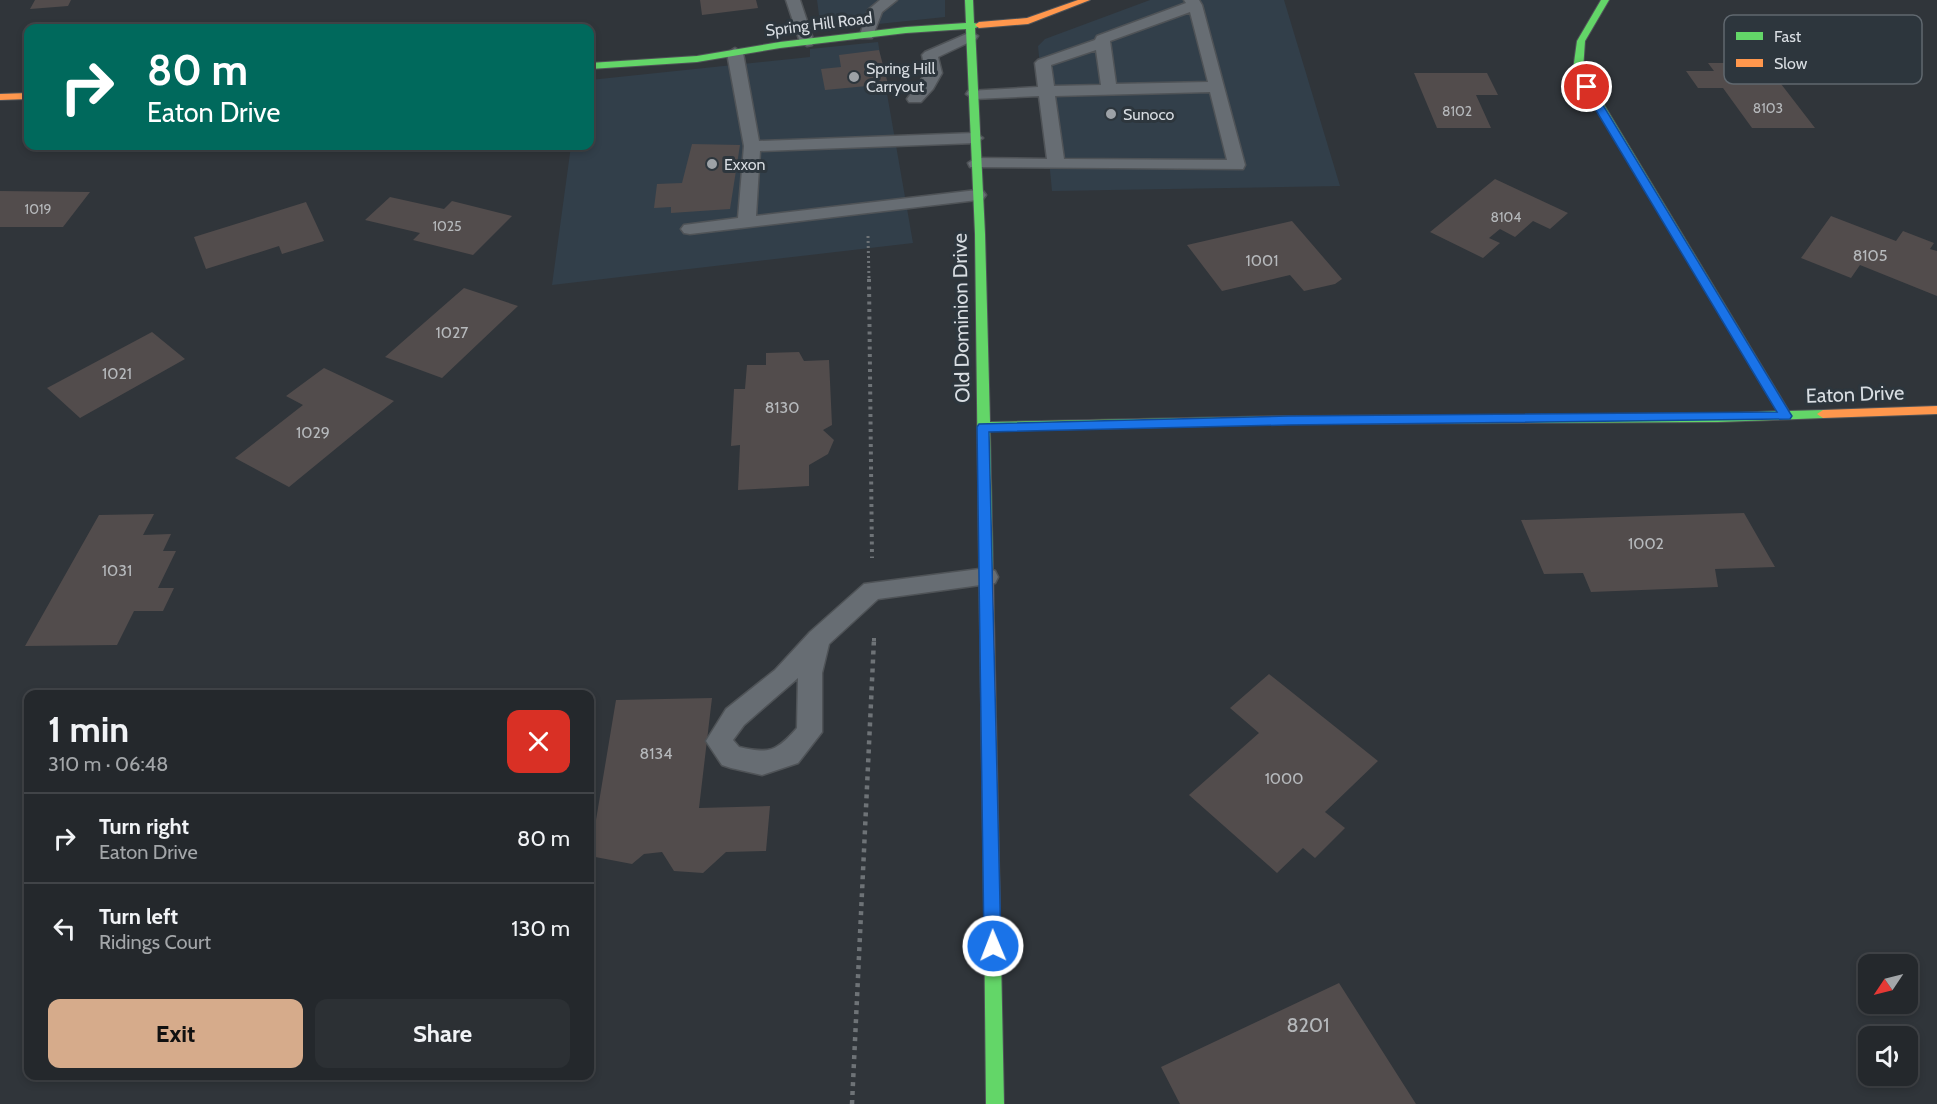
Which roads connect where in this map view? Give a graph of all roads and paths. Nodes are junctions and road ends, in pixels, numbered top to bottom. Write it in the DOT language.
graph roads {
  1 [pos="793,0"];
  2 [pos="890,0"];
  3 [pos="969,0"];
  4 [pos="1086,0"];
  5 [pos="1605,0"];
  6 [pos="1193,2"];
  7 [pos="971,31"];
  8 [pos="867,34"];
  9 [pos="807,42"];
  10 [pos="1102,43"];
  11 [pos="735,53"];
  12 [pos="594,66"];
  13 [pos="1216,87"];
  14 [pos="1109,89"];
  15 [pos="1046,92"];
  16 [pos="974,94"];
  17 [pos="24,96"];
  18 [pos="0,97"];
  19 [pos="915,99"];
  20 [pos="975,138"];
  21 [pos="752,146"];
  22 [pos="976,163"];
  23 [pos="1056,163"];
  24 [pos="977,195"];
  25 [pos="868,208"];
  26 [pos="747,222"];
  27 [pos="690,229"];
  28 [pos="1937,410"];
  29 [pos="1786,416"];
  30 [pos="983,427"];
  31 [pos="987,577"];
  32 [pos="872,591"];
  33 [pos="819,639"];
  34 [pos="852,1104"];
  35 [pos="995,1104"];
  1 -- 9 [label="lane"];
  2 -- 8 [label="lane"];
  3 -- 7 [label="main road, Old Dominion Drive"];
  4 -- 7 [label="main road, Spring Hill Road"];
  5 -- 29 [label="main road"];
  6 -- 10 [label="lane"];
  6 -- 13 [label="lane"];
  7 -- 8 [label="main road, Spring Hill Road"];
  7 -- 16 [label="main road, Old Dominion Drive"];
  7 -- 19 [label="lane"];
  8 -- 9 [label="main road, Spring Hill Road"];
  9 -- 11 [label="main road, Spring Hill Road"];
  10 -- 14 [label="lane"];
  10 -- 15 [label="lane"];
  11 -- 12 [label="main road, Spring Hill Road"];
  11 -- 21 [label="lane"];
  13 -- 14 [label="lane"];
  13 -- 23 [label="lane"];
  14 -- 15 [label="lane"];
  15 -- 16 [label="lane"];
  15 -- 23 [label="lane"];
  16 -- 20 [label="main road, Old Dominion Drive"];
  17 -- 18 [label="main road"];
  20 -- 21 [label="lane"];
  20 -- 22 [label="main road, Old Dominion Drive"];
  21 -- 26 [label="lane"];
  22 -- 23 [label="lane"];
  22 -- 24 [label="main road, Old Dominion Drive"];
  24 -- 25 [label="lane"];
  24 -- 30 [label="main road, Old Dominion Drive"];
  25 -- 26 [label="lane"];
  25 -- 32 [label="path"];
  26 -- 27 [label="lane"];
  28 -- 29 [label="main road, Eaton Drive"];
  29 -- 30 [label="main road, Eaton Drive"];
  30 -- 31 [label="main road, Old Dominion Drive"];
  31 -- 32 [label="lane"];
  31 -- 35 [label="main road, Old Dominion Drive"];
  32 -- 33 [label="lane"];
  32 -- 34 [label="path"];
  33 -- 33 [label="lane"];
}
